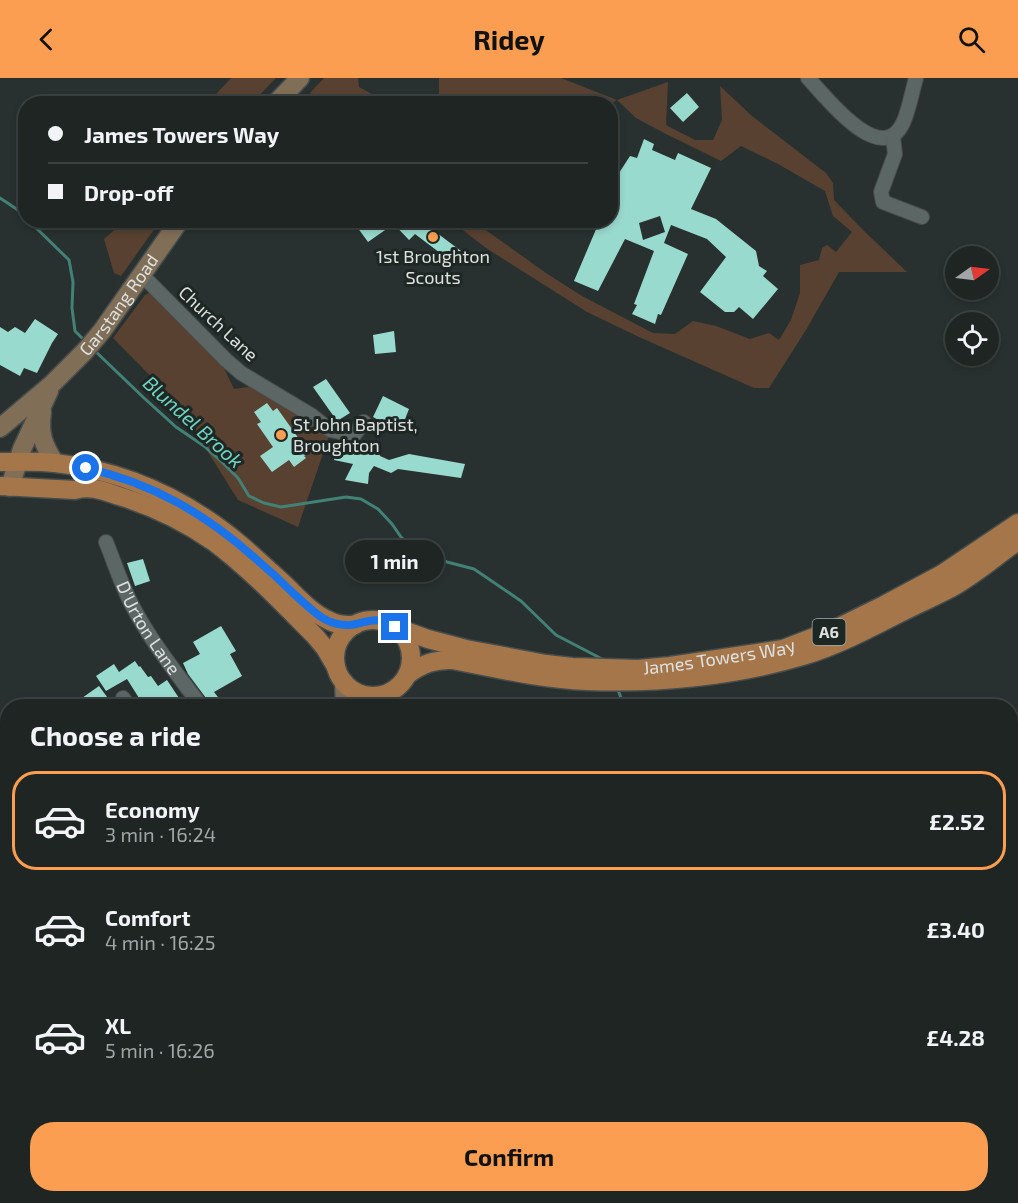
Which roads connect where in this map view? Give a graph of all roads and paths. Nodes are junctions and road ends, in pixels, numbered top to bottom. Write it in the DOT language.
graph roads {
  1 [pos="300,78"];
  2 [pos="808,78"];
  3 [pos="916,78"];
  4 [pos="822,85"];
  5 [pos="283,96"];
  6 [pos="893,136"];
  7 [pos="922,218"];
  8 [pos="174,228"];
  9 [pos="142,275"];
  10 [pos="49,390"];
  11 [pos="364,422"];
  12 [pos="0,428"];
  13 [pos="9,462"];
  14 [pos="55,463"];
  15 [pos="5,486"];
  16 [pos="1018,523"];
  17 [pos="1018,541"];
  18 [pos="106,542"];
  19 [pos="355,625"];
  20 [pos="395,627"];
  21 [pos="340,674"];
  22 [pos="407,675"];
  23 [pos="384,695"];
  24 [pos="193,699"];
  25 [pos="344,699"];
  26 [pos="379,699"];
  1 -- 5 [label="street"];
  2 -- 4 [label="street"];
  3 -- 6 [label="street"];
  4 -- 6 [label="street"];
  6 -- 7 [label="street"];
  8 -- 9 [label="street, Garstang Road"];
  9 -- 10 [label="street, Garstang Road"];
  9 -- 11 [label="street, Church Lane"];
  10 -- 12 [label="street, Garstang Road"];
  10 -- 13 [label="street, Garstang Road"];
  10 -- 14 [label="street"];
  13 -- 14 [label="main road, A6"];
  13 -- 15 [label="street, Garstang Road"];
  14 -- 19 [label="main road, A6"];
  15 -- 21 [label="main road"];
  16 -- 20 [label="main road, James Towers Way / A6"];
  17 -- 22 [label="main road, James Towers Way / A6"];
  18 -- 24 [label="street, D'Urton Lane"];
  19 -- 20 [label="main road, A6"];
  19 -- 21 [label="main road"];
  20 -- 22 [label="main road"];
  21 -- 23 [label="main road"];
  21 -- 25 [label="street"];
  22 -- 23 [label="main road, A6"];
  23 -- 26 [label="street"];
}
